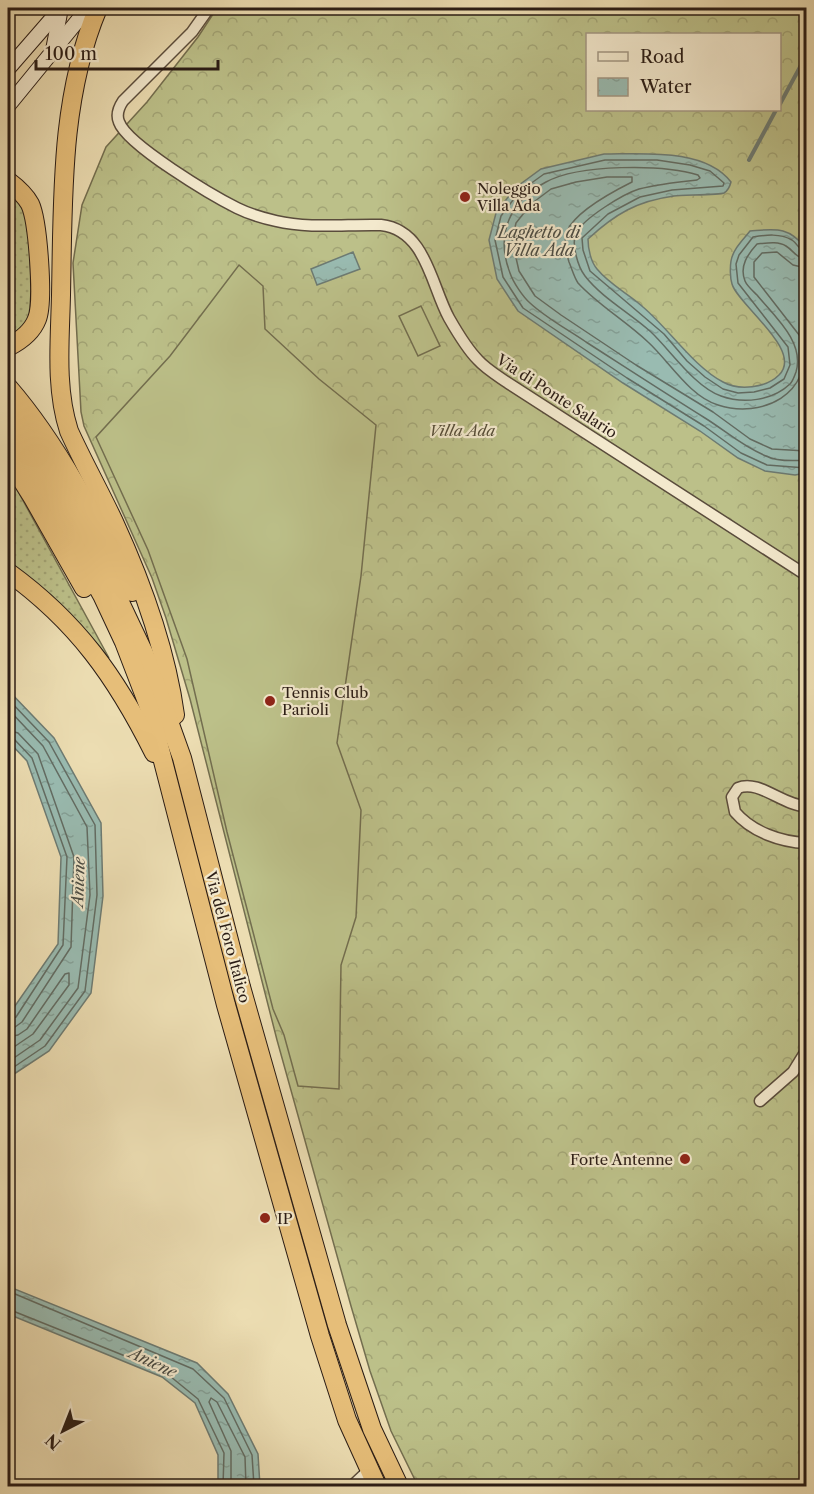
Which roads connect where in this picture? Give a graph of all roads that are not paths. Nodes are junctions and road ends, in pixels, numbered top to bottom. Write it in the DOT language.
graph roads {
  1 [pos="61,8"];
  2 [pos="88,8"];
  3 [pos="98,8"];
  4 [pos="209,8"];
  5 [pos="51,55"];
  6 [pos="8,69"];
  7 [pos="8,106"];
  8 [pos="8,181"];
  9 [pos="8,347"];
  10 [pos="8,387"];
  11 [pos="8,410"];
  12 [pos="8,433"];
  13 [pos="8,458"];
  14 [pos="8,572"];
  15 [pos="807,575"];
  16 [pos="163,656"];
  17 [pos="142,688"];
  18 [pos="182,758"];
  19 [pos="171,787"];
  20 [pos="807,806"];
  21 [pos="807,843"];
  22 [pos="807,1051"];
  23 [pos="760,1101"];
  24 [pos="373,1478"];
  25 [pos="352,1486"];
  26 [pos="399,1486"];
  1 -- 5 [label="main road"];
  1 -- 6 [label="main road"];
  2 -- 5 [label="main road"];
  3 -- 16 [label="highway"];
  4 -- 15 [label="street, Via di Ponte Salario"];
  5 -- 7 [label="main road"];
  8 -- 9 [label="highway"];
  10 -- 16 [label="highway"];
  11 -- 18 [label="highway, Via del Foro Italico"];
  12 -- 17 [label="highway, Via del Foro Italico"];
  13 -- 17 [label="highway"];
  14 -- 19 [label="highway"];
  16 -- 18 [label="highway"];
  17 -- 19 [label="highway, Via del Foro Italico"];
  18 -- 26 [label="highway, Via del Foro Italico"];
  19 -- 24 [label="highway, Via del Foro Italico"];
  20 -- 21 [label="street"];
  22 -- 23 [label="street"];
  24 -- 25 [label="street"];
}
